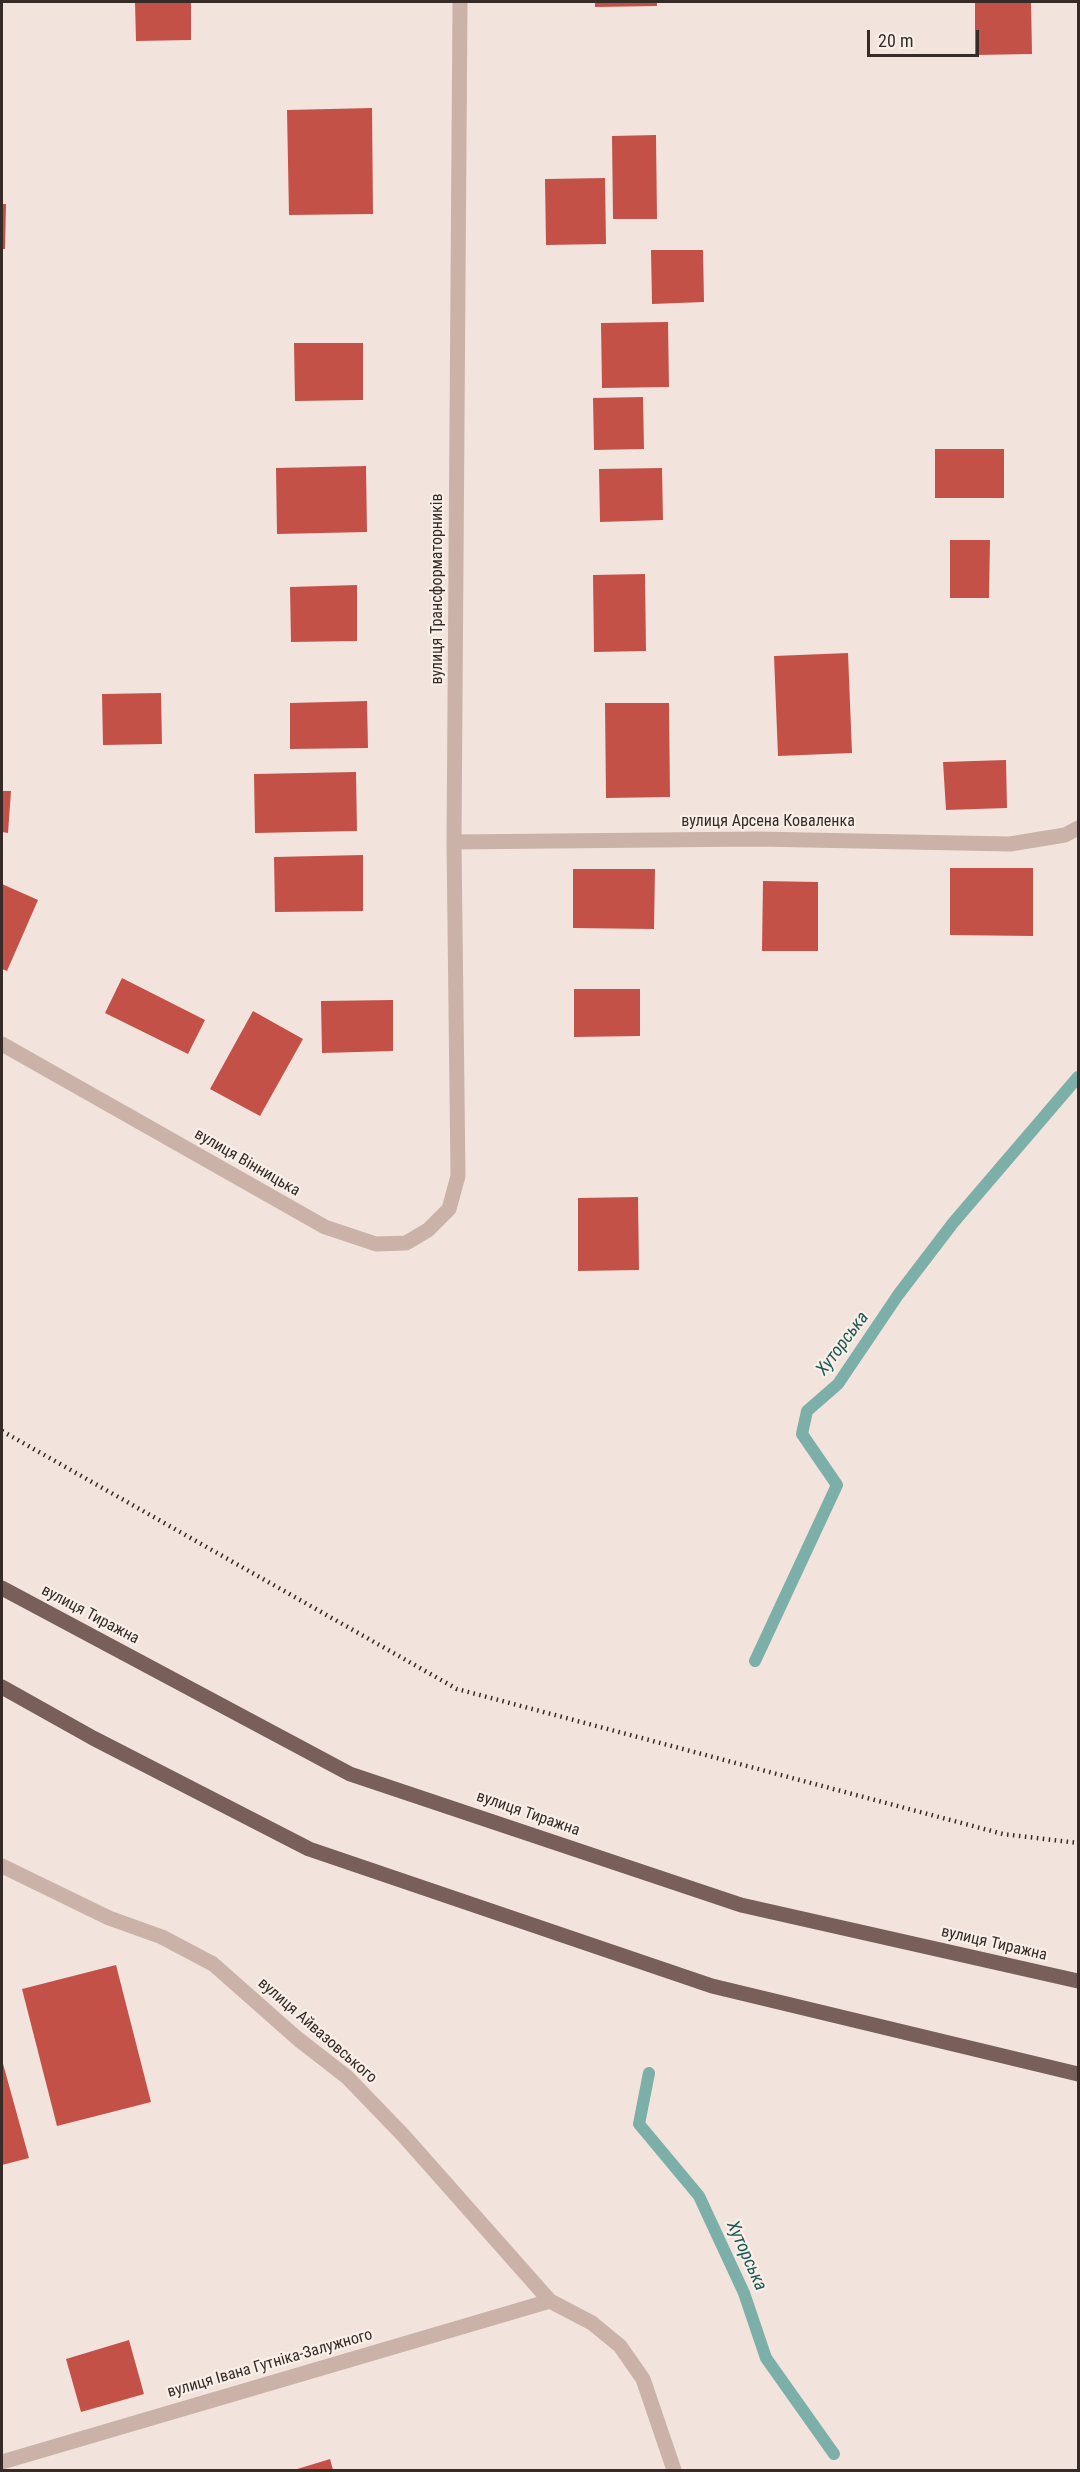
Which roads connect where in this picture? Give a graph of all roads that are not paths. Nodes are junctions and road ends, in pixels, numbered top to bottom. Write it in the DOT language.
graph roads {
  1 [pos="460,2"];
  2 [pos="1078,828"];
  3 [pos="454,842"];
  4 [pos="2,1044"];
  5 [pos="458,1176"];
  6 [pos="2,1588"];
  7 [pos="2,1687"];
  8 [pos="2,1866"];
  9 [pos="1078,1982"];
  10 [pos="1078,2074"];
  11 [pos="549,2301"];
  12 [pos="2,2462"];
  13 [pos="674,2470"];
  1 -- 3 [label="street, вулиця Трансформаторників"];
  2 -- 3 [label="street, вулиця Арсена Коваленка"];
  3 -- 5 [label="street, вулиця Трансформаторників"];
  4 -- 5 [label="street, вулиця Вінницька"];
  6 -- 9 [label="main road, вулиця Тиражна"];
  7 -- 10 [label="main road"];
  8 -- 11 [label="street, вулиця Айвазовського"];
  11 -- 12 [label="street, вулиця Івана Гутніка-Залужного"];
  11 -- 13 [label="street"];
}
